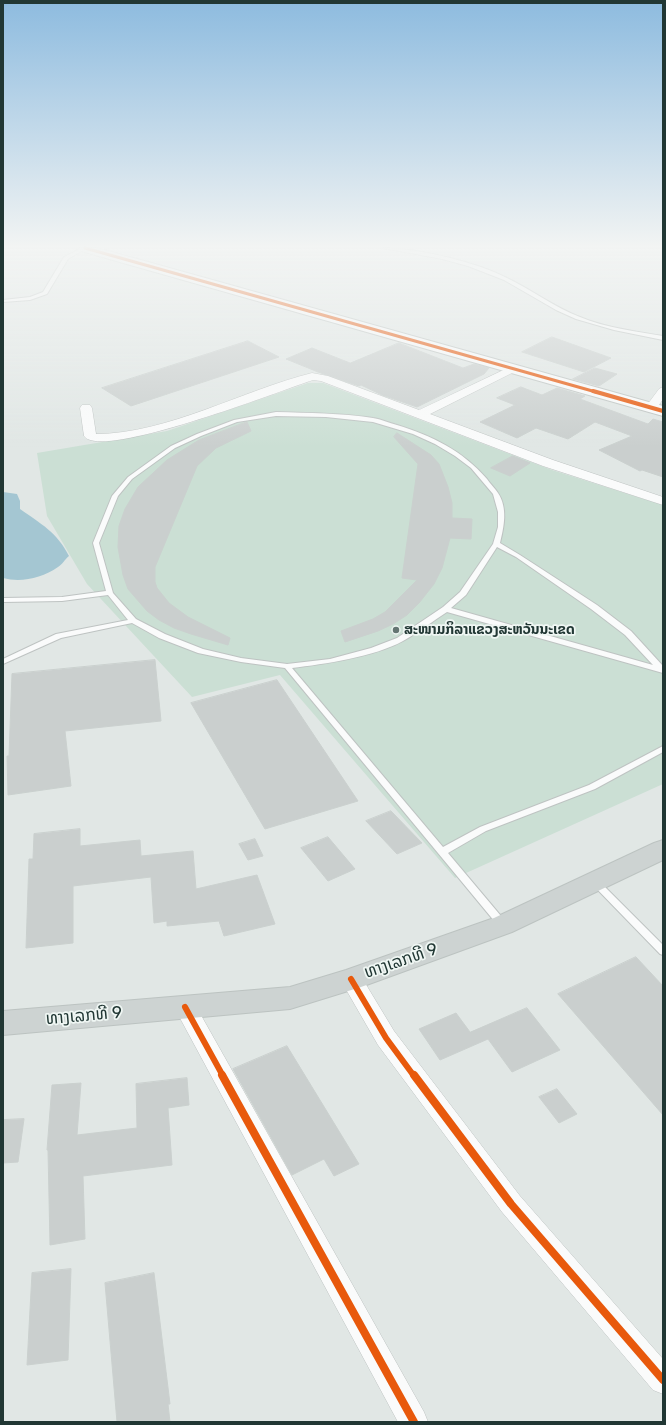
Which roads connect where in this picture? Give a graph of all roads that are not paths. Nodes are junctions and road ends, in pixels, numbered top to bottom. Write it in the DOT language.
graph roads {
  1 [pos="320,314"];
  2 [pos="570,314"];
  3 [pos="663,338"];
  4 [pos="512,369"];
  5 [pos="663,391"];
  6 [pos="86,408"];
  7 [pos="657,410"];
  8 [pos="420,414"];
  9 [pos="663,501"];
  10 [pos="496,544"];
  11 [pos="110,593"];
  12 [pos="3,600"];
  13 [pos="446,609"];
  14 [pos="132,621"];
  15 [pos="3,662"];
  16 [pos="287,666"];
  17 [pos="663,671"];
  18 [pos="663,749"];
  19 [pos="663,849"];
  20 [pos="442,852"];
  21 [pos="595,882"];
  22 [pos="503,925"];
  23 [pos="663,951"];
  24 [pos="351,979"];
  25 [pos="185,1007"];
  26 [pos="3,1023"];
  27 [pos="663,1380"];
  28 [pos="414,1422"];
  1 -- 4 [label="street"];
  2 -- 3 [label="lane"];
  4 -- 7 [label="street"];
  4 -- 8 [label="street"];
  5 -- 7 [label="street"];
  6 -- 8 [label="street"];
  8 -- 9 [label="street"];
  10 -- 11 [label="lane"];
  10 -- 13 [label="lane"];
  10 -- 17 [label="lane"];
  11 -- 12 [label="lane"];
  11 -- 14 [label="lane"];
  13 -- 16 [label="lane"];
  13 -- 17 [label="lane"];
  14 -- 15 [label="lane"];
  14 -- 16 [label="lane"];
  16 -- 20 [label="lane"];
  18 -- 20 [label="lane"];
  19 -- 21 [label="main road, ທາງເລກທີ 9"];
  20 -- 22 [label="lane"];
  21 -- 22 [label="main road, ທາງເລກທີ 9"];
  21 -- 23 [label="lane"];
  22 -- 24 [label="main road, ທາງເລກທີ 9"];
  24 -- 25 [label="main road, ທາງເລກທີ 9"];
  24 -- 27 [label="street"];
  25 -- 26 [label="main road, ທາງເລກທີ 9"];
  25 -- 28 [label="street"];
}
